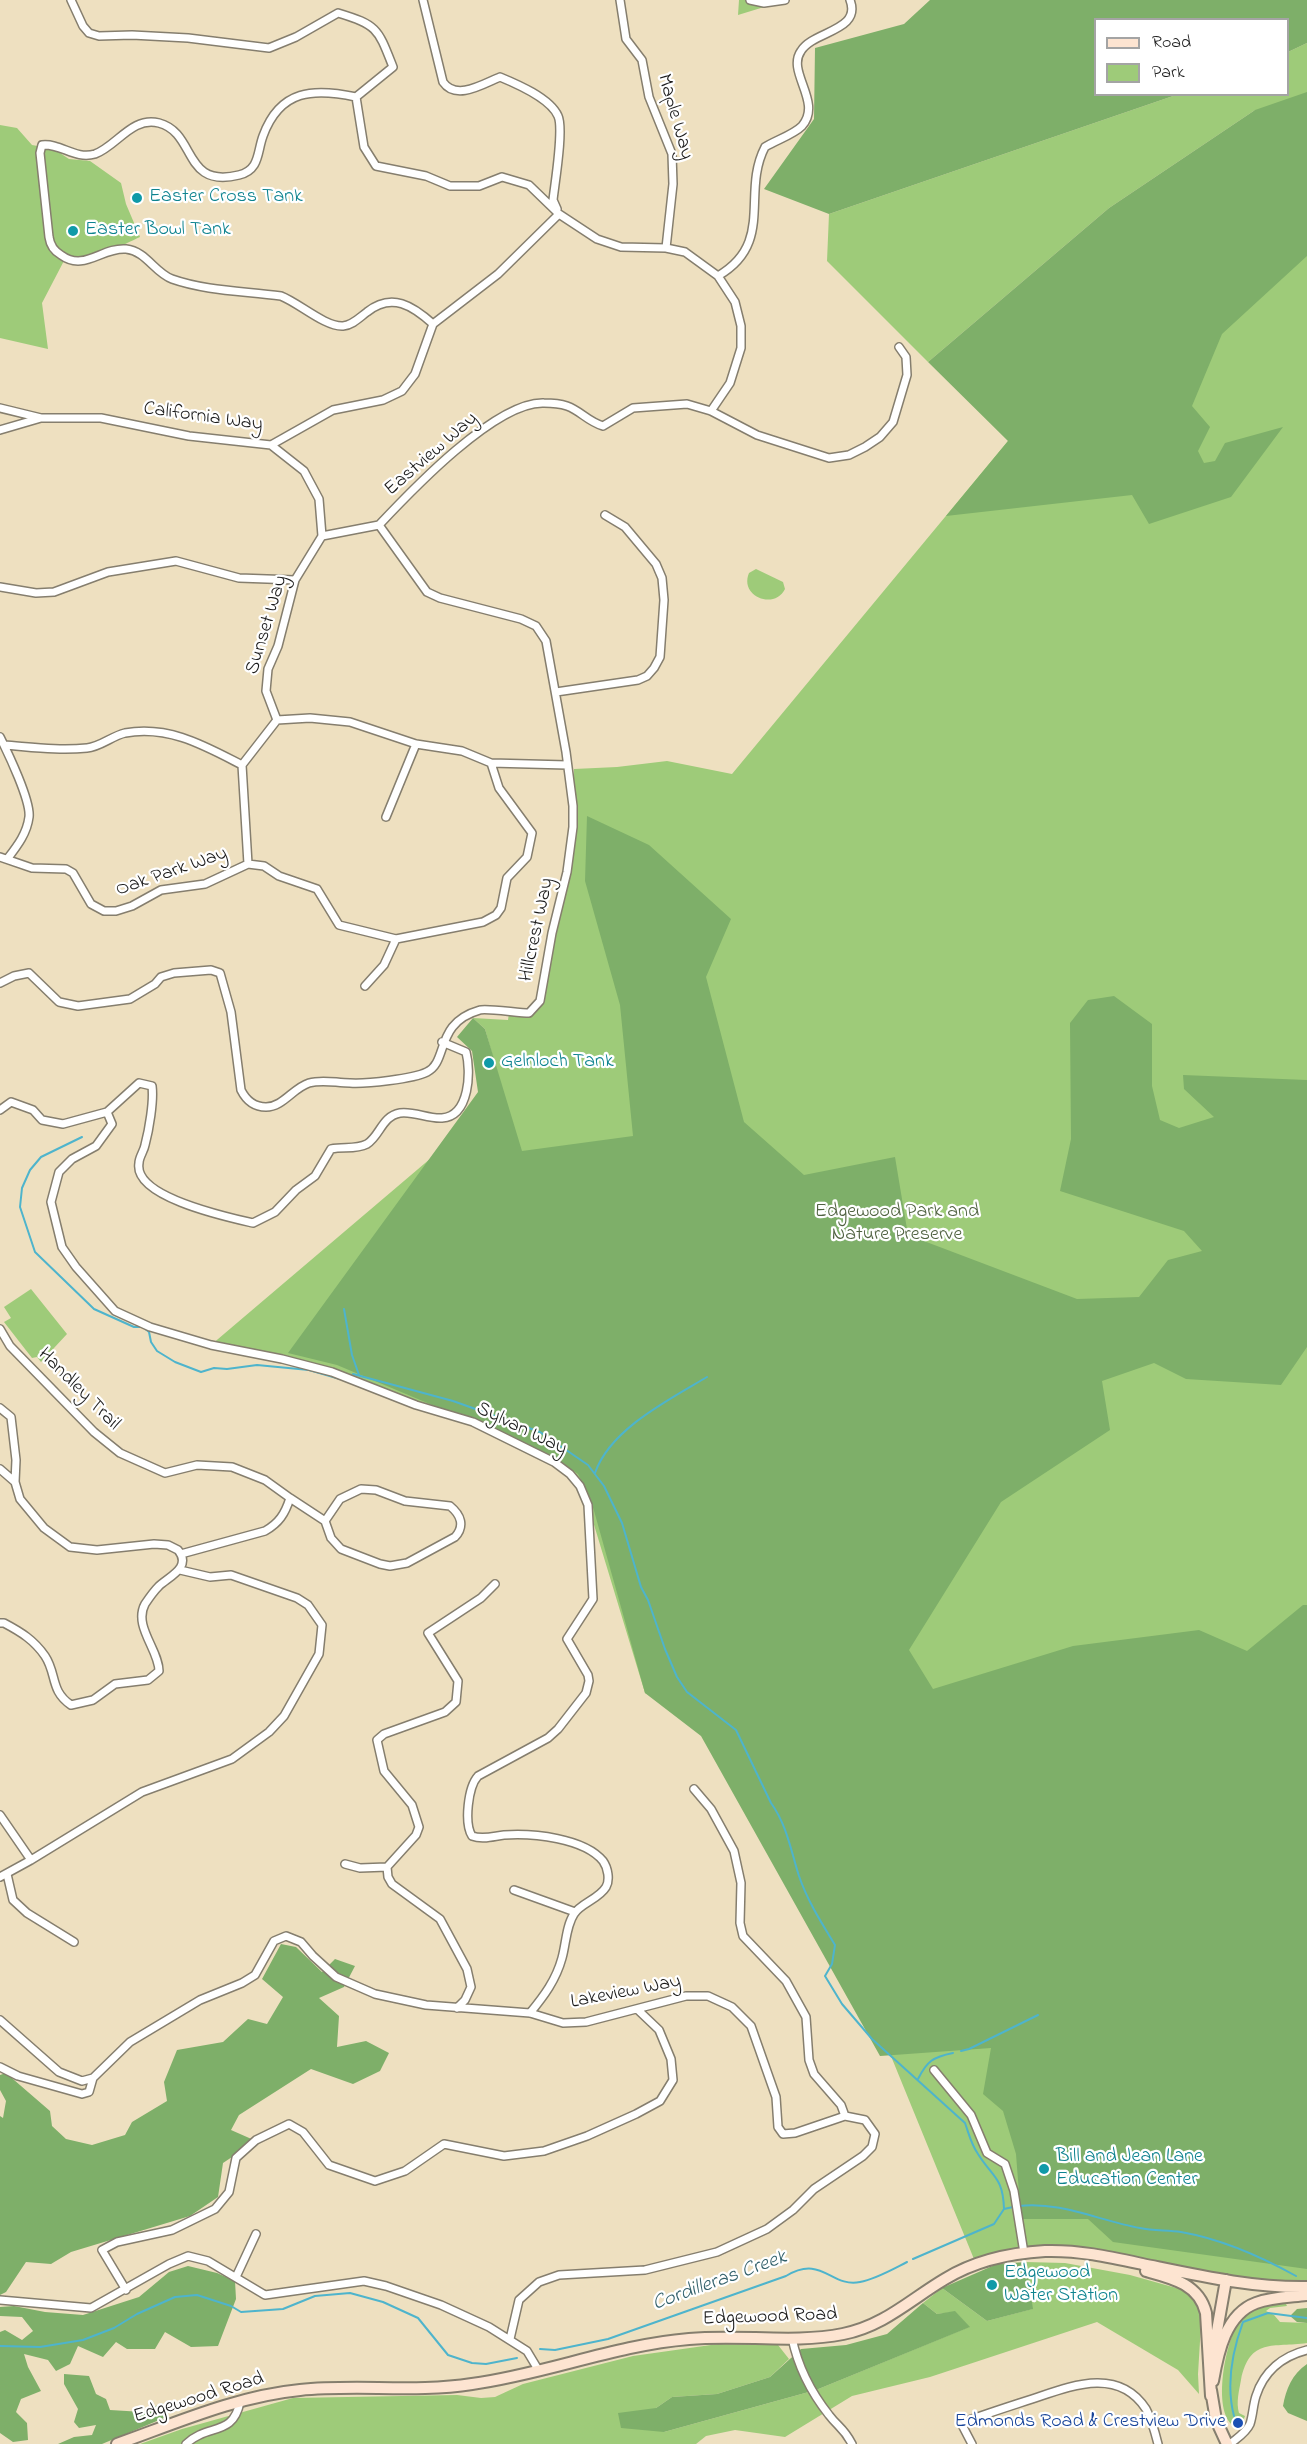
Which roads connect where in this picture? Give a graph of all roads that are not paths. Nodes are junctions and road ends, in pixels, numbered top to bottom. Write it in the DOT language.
graph roads {
  1 [pos="71,0"];
  2 [pos="423,0"];
  3 [pos="620,0"];
  4 [pos="750,0"];
  5 [pos="785,0"];
  6 [pos="850,0"];
  7 [pos="356,97"];
  8 [pos="559,214"];
  9 [pos="666,248"];
  10 [pos="718,276"];
  11 [pos="433,324"];
  12 [pos="899,347"];
  13 [pos="0,408"];
  14 [pos="711,411"];
  15 [pos="41,418"];
  16 [pos="0,430"];
  17 [pos="271,445"];
  18 [pos="605,515"];
  19 [pos="379,525"];
  20 [pos="322,536"];
  21 [pos="295,580"];
  22 [pos="0,587"];
  23 [pos="556,692"];
  24 [pos="277,720"];
  25 [pos="0,737"];
  26 [pos="416,744"];
  27 [pos="4,745"];
  28 [pos="491,763"];
  29 [pos="242,765"];
  30 [pos="567,765"];
  31 [pos="386,817"];
  32 [pos="0,857"];
  33 [pos="8,858"];
  34 [pos="248,864"];
  35 [pos="396,939"];
  36 [pos="0,983"];
  37 [pos="365,986"];
  38 [pos="442,1042"];
  39 [pos="0,1110"];
  40 [pos="107,1112"];
  41 [pos="0,1329"];
  42 [pos="0,1408"];
  43 [pos="0,1469"];
  44 [pos="15,1482"];
  45 [pos="290,1498"];
  46 [pos="325,1521"];
  47 [pos="181,1554"];
  48 [pos="180,1570"];
  49 [pos="495,1584"];
  50 [pos="0,1623"];
  51 [pos="693,1789"];
  52 [pos="0,1815"];
  53 [pos="31,1860"];
  54 [pos="345,1864"];
  55 [pos="387,1867"];
  56 [pos="3,1875"];
  57 [pos="514,1890"];
  58 [pos="575,1912"];
  59 [pos="74,1942"];
  60 [pos="457,2008"];
  61 [pos="637,2009"];
  62 [pos="530,2013"];
  63 [pos="0,2020"];
  64 [pos="0,2067"];
  65 [pos="934,2070"];
  66 [pos="93,2078"];
  67 [pos="845,2116"];
  68 [pos="256,2234"];
  69 [pos="1068,2252"];
  70 [pos="1024,2253"];
  71 [pos="236,2277"];
  72 [pos="1227,2280"];
  73 [pos="1307,2287"];
  74 [pos="126,2290"];
  75 [pos="1307,2295"];
  76 [pos="0,2300"];
  77 [pos="792,2338"];
  78 [pos="510,2339"];
  79 [pos="1307,2350"];
  80 [pos="539,2371"];
  81 [pos="1210,2396"];
  82 [pos="240,2402"];
  83 [pos="117,2444"];
  84 [pos="186,2444"];
  85 [pos="852,2444"];
  86 [pos="972,2444"];
  87 [pos="1158,2444"];
  88 [pos="1228,2444"];
  1 -- 7 [label="street"];
  2 -- 8 [label="street"];
  3 -- 9 [label="street, Maple Way"];
  4 -- 5 [label="street"];
  6 -- 10 [label="street"];
  7 -- 8 [label="street"];
  7 -- 11 [label="street"];
  8 -- 9 [label="street"];
  8 -- 11 [label="street"];
  9 -- 10 [label="street"];
  10 -- 14 [label="street"];
  11 -- 17 [label="street, California Way"];
  12 -- 14 [label="street"];
  13 -- 15 [label="street, California Way"];
  14 -- 19 [label="street, Eastview Way"];
  15 -- 16 [label="street"];
  15 -- 17 [label="street, California Way"];
  17 -- 20 [label="street"];
  18 -- 23 [label="street"];
  19 -- 20 [label="street"];
  19 -- 23 [label="street, Hillcrest Way"];
  20 -- 21 [label="street, Sunset Way"];
  21 -- 22 [label="street"];
  21 -- 24 [label="street, Sunset Way"];
  23 -- 30 [label="street, Hillcrest Way"];
  24 -- 26 [label="street"];
  24 -- 29 [label="street"];
  25 -- 27 [label="street"];
  26 -- 28 [label="street"];
  26 -- 31 [label="street"];
  27 -- 29 [label="street"];
  27 -- 33 [label="street"];
  28 -- 30 [label="street"];
  28 -- 35 [label="street, Oak Park Way"];
  29 -- 34 [label="street"];
  30 -- 38 [label="street, Hillcrest Way"];
  32 -- 33 [label="street, Oak Park Way"];
  33 -- 34 [label="street, Oak Park Way"];
  34 -- 35 [label="street, Oak Park Way"];
  35 -- 37 [label="street"];
  36 -- 38 [label="street, Hillcrest Way"];
  38 -- 40 [label="street"];
  39 -- 40 [label="street"];
  40 -- 58 [label="street, Sylvan Way"];
  41 -- 45 [label="street, Handley Trail"];
  42 -- 44 [label="street"];
  43 -- 44 [label="street"];
  44 -- 47 [label="street"];
  45 -- 46 [label="street, Handley Trail"];
  45 -- 47 [label="street"];
  46 -- 46 [label="street"];
  47 -- 48 [label="street"];
  48 -- 50 [label="street"];
  48 -- 53 [label="street"];
  49 -- 55 [label="street"];
  51 -- 67 [label="street"];
  52 -- 53 [label="street"];
  53 -- 56 [label="street"];
  54 -- 55 [label="street"];
  55 -- 60 [label="street"];
  56 -- 59 [label="street"];
  57 -- 58 [label="street"];
  58 -- 62 [label="street"];
  60 -- 62 [label="street, Lakeview Way"];
  60 -- 66 [label="street, Lakeview Way"];
  61 -- 62 [label="street, Lakeview Way"];
  61 -- 67 [label="street, Lakeview Way"];
  61 -- 74 [label="street"];
  63 -- 66 [label="street"];
  64 -- 66 [label="street, Lakeview Way"];
  65 -- 70 [label="street"];
  67 -- 78 [label="street"];
  68 -- 71 [label="street"];
  69 -- 70 [label="main road, Edgewood Road"];
  69 -- 72 [label="main road, Edgewood Road"];
  69 -- 81 [label="main road"];
  70 -- 77 [label="main road, Edgewood Road"];
  71 -- 74 [label="street"];
  71 -- 78 [label="street"];
  72 -- 73 [label="main road, Edgewood Road"];
  72 -- 81 [label="main road"];
  74 -- 76 [label="street"];
  75 -- 81 [label="main road"];
  77 -- 80 [label="main road, Edgewood Road"];
  77 -- 85 [label="street"];
  78 -- 80 [label="street"];
  79 -- 88 [label="street"];
  80 -- 82 [label="main road, Edgewood Road"];
  81 -- 88 [label="main road"];
  82 -- 83 [label="main road, Edgewood Road"];
  82 -- 84 [label="street"];
  86 -- 87 [label="street"];
}
